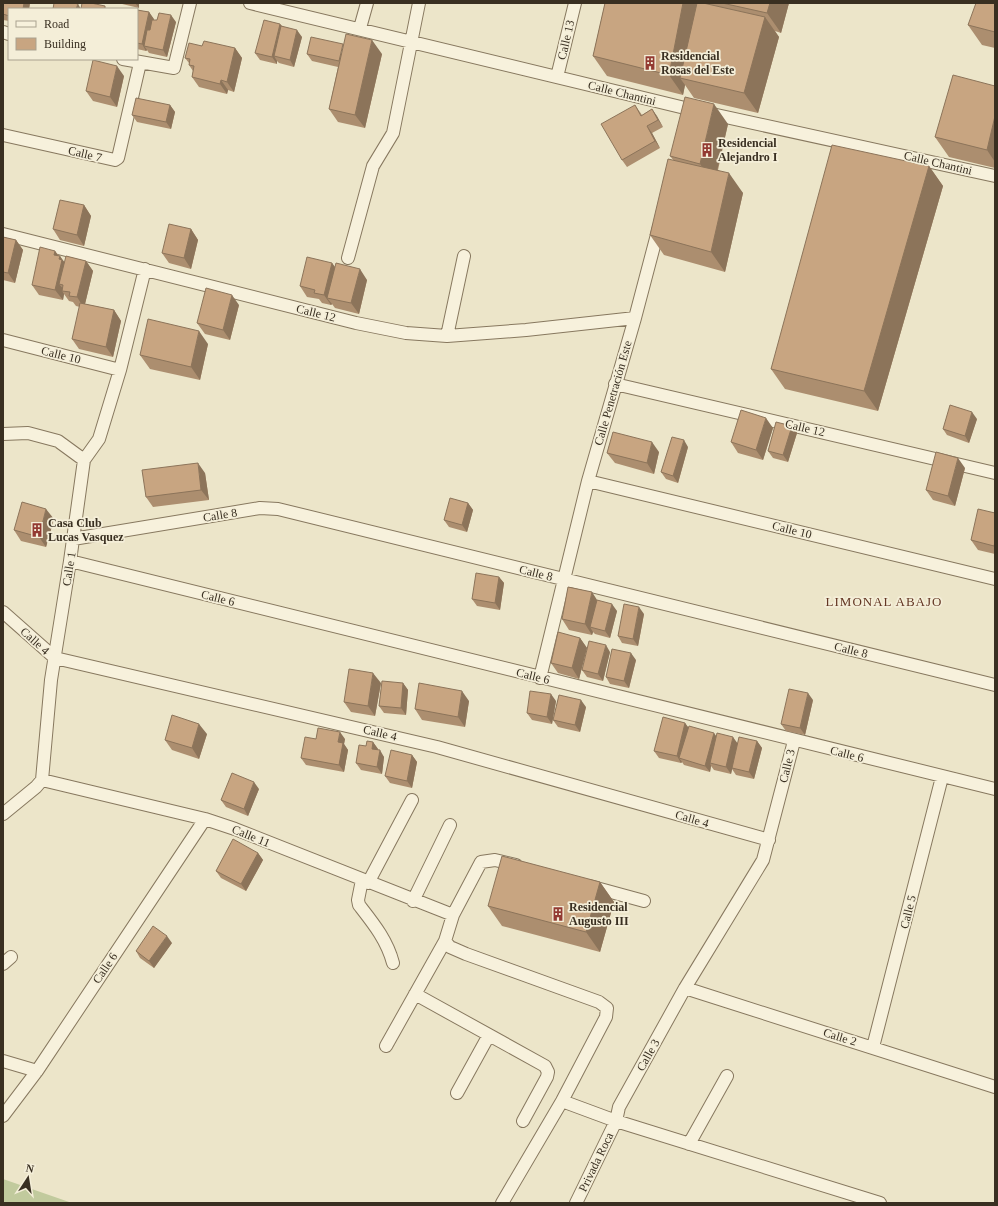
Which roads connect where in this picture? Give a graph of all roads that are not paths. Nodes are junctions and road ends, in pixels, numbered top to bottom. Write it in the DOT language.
graph roads {
  1 [pos="190,3"];
  2 [pos="250,3"];
  3 [pos="367,3"];
  4 [pos="419,3"];
  5 [pos="575,3"];
  6 [pos="281,7"];
  7 [pos="360,28"];
  8 [pos="411,40"];
  9 [pos="127,60"];
  10 [pos="140,63"];
  11 [pos="558,77"];
  12 [pos="692,94"];
  13 [pos="689,109"];
  14 [pos="685,124"];
  15 [pos="3,135"];
  16 [pos="899,154"];
  17 [pos="896,168"];
  18 [pos="995,176"];
  19 [pos="661,217"];
  20 [pos="3,234"];
  21 [pos="464,256"];
  22 [pos="348,258"];
  23 [pos="145,269"];
  24 [pos="635,318"];
  25 [pos="447,336"];
  26 [pos="3,340"];
  27 [pos="120,370"];
  28 [pos="615,384"];
  29 [pos="3,434"];
  30 [pos="84,460"];
  31 [pos="995,473"];
  32 [pos="588,481"];
  33 [pos="74,539"];
  34 [pos="70,562"];
  35 [pos="995,579"];
  36 [pos="564,580"];
  37 [pos="3,612"];
  38 [pos="55,658"];
  39 [pos="540,678"];
  40 [pos="995,685"];
  41 [pos="794,741"];
  42 [pos="942,776"];
  43 [pos="42,780"];
  44 [pos="995,790"];
  45 [pos="412,800"];
  46 [pos="3,814"];
  47 [pos="205,819"];
  48 [pos="450,825"];
  49 [pos="769,840"];
  50 [pos="524,868"];
  51 [pos="365,881"];
  52 [pos="577,882"];
  53 [pos="413,901"];
  54 [pos="644,901"];
  55 [pos="453,915"];
  56 [pos="445,941"];
  57 [pos="393,963"];
  58 [pos="685,988"];
  59 [pos="415,994"];
  60 [pos="489,1035"];
  61 [pos="386,1046"];
  62 [pos="873,1047"];
  63 [pos="3,1061"];
  64 [pos="37,1071"];
  65 [pos="726,1076"];
  66 [pos="995,1087"];
  67 [pos="458,1093"];
  68 [pos="562,1101"];
  69 [pos="3,1116"];
  70 [pos="523,1121"];
  71 [pos="616,1121"];
  72 [pos="690,1144"];
  73 [pos="502,1203"];
  74 [pos="576,1203"];
  75 [pos="880,1203"];
  1 -- 10 [label="street"];
  2 -- 6 [label="street, Calle Chantini"];
  3 -- 7 [label="street"];
  4 -- 8 [label="street"];
  5 -- 11 [label="street, Calle 13"];
  6 -- 7 [label="street, Calle Chantini"];
  7 -- 8 [label="street, Calle Chantini"];
  8 -- 11 [label="street, Calle Chantini"];
  8 -- 22 [label="street"];
  9 -- 10 [label="street"];
  10 -- 15 [label="street, Calle 7"];
  11 -- 13 [label="street, Calle Chantini"];
  12 -- 13 [label="street"];
  13 -- 14 [label="street"];
  13 -- 16 [label="street, Calle Chantini"];
  16 -- 17 [label="street"];
  16 -- 18 [label="street, Calle Chantini"];
  19 -- 24 [label="street, Calle Penetración Este"];
  20 -- 23 [label="street, Calle 12"];
  21 -- 25 [label="street"];
  23 -- 25 [label="street, Calle 12"];
  23 -- 27 [label="street, Calle 1"];
  24 -- 25 [label="street, Calle 12"];
  24 -- 28 [label="street, Calle Penetración Este"];
  26 -- 27 [label="street, Calle 10"];
  27 -- 30 [label="street, Calle 1"];
  28 -- 31 [label="street, Calle 12"];
  28 -- 32 [label="street, Calle Penetración Este"];
  29 -- 30 [label="street"];
  30 -- 33 [label="street, Calle 1"];
  32 -- 35 [label="street, Calle 10"];
  32 -- 36 [label="street, Calle Penetración Este"];
  33 -- 34 [label="street, Calle 1"];
  33 -- 36 [label="street, Calle 8"];
  34 -- 38 [label="street, Calle 1"];
  34 -- 39 [label="street, Calle 6"];
  36 -- 39 [label="street, Calle Penetración Este"];
  36 -- 40 [label="street, Calle 8"];
  37 -- 38 [label="street, Calle 4"];
  38 -- 43 [label="street, Calle 1"];
  38 -- 49 [label="street, Calle 4"];
  39 -- 41 [label="street, Calle 6"];
  41 -- 42 [label="street, Calle 6"];
  41 -- 49 [label="street, Calle 3"];
  42 -- 44 [label="street, Calle 6"];
  42 -- 62 [label="street, Calle 5"];
  43 -- 46 [label="street"];
  43 -- 47 [label="street, Calle 11"];
  45 -- 51 [label="street"];
  47 -- 51 [label="street, Calle 11"];
  47 -- 64 [label="street, Calle 6"];
  48 -- 53 [label="street"];
  49 -- 58 [label="street, Calle 3"];
  50 -- 55 [label="street"];
  51 -- 53 [label="street, Calle 11"];
  51 -- 57 [label="street"];
  52 -- 54 [label="street"];
  53 -- 55 [label="street, Calle 11"];
  55 -- 56 [label="street"];
  56 -- 59 [label="street"];
  56 -- 68 [label="street"];
  58 -- 62 [label="street, Calle 2"];
  58 -- 71 [label="street, Calle 3"];
  59 -- 60 [label="street"];
  59 -- 61 [label="street"];
  60 -- 67 [label="street"];
  60 -- 70 [label="street"];
  62 -- 66 [label="street, Calle 2"];
  63 -- 64 [label="street"];
  64 -- 69 [label="street, Calle 6"];
  65 -- 72 [label="street"];
  68 -- 71 [label="street"];
  68 -- 73 [label="street"];
  71 -- 72 [label="street"];
  71 -- 74 [label="street, Privada Roca"];
  72 -- 75 [label="street"];
}
